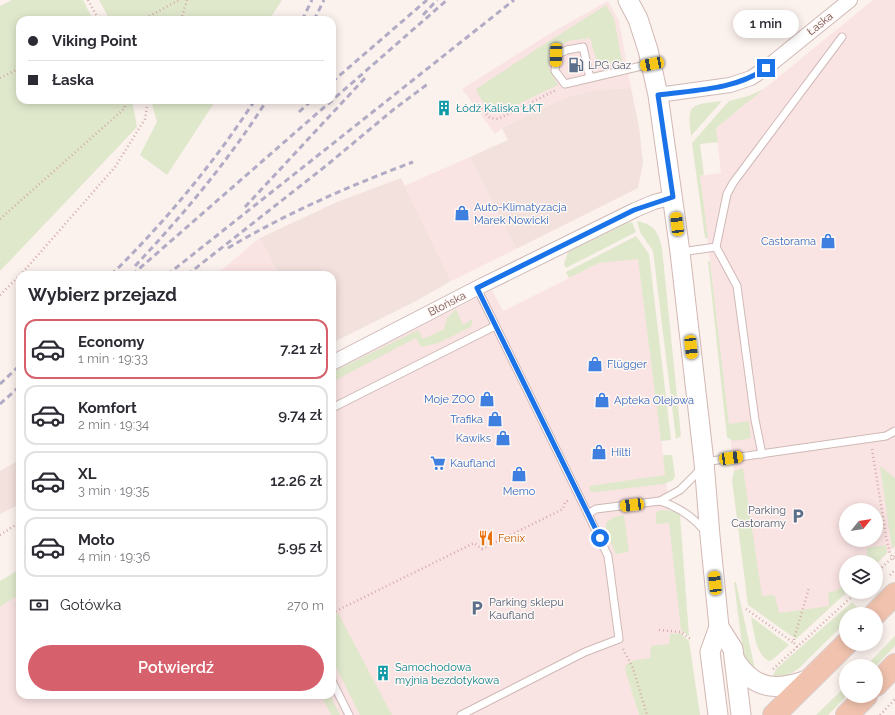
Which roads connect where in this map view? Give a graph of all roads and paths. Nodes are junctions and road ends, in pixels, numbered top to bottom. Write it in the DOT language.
graph roads {
  1 [pos="88,0"];
  2 [pos="179,0"];
  3 [pos="187,0"];
  4 [pos="628,0"];
  5 [pos="850,0"];
  6 [pos="97,16"];
  7 [pos="149,16"];
  8 [pos="182,16"];
  9 [pos="842,37"];
  10 [pos="652,64"];
  11 [pos="16,70"];
  12 [pos="0,78"];
  13 [pos="590,78"];
  14 [pos="565,84"];
  15 [pos="658,95"];
  16 [pos="124,104"];
  17 [pos="147,104"];
  18 [pos="481,108"];
  19 [pos="673,197"];
  20 [pos="0,219"];
  21 [pos="716,247"];
  22 [pos="680,252"];
  23 [pos="24,271"];
  24 [pos="16,279"];
  25 [pos="477,288"];
  26 [pos="0,295"];
  27 [pos="495,326"];
  28 [pos="336,361"];
  29 [pos="336,406"];
  30 [pos="895,431"];
  31 [pos="872,446"];
  32 [pos="762,454"];
  33 [pos="704,462"];
  34 [pos="579,495"];
  35 [pos="660,502"];
  36 [pos="588,514"];
  37 [pos="16,525"];
  38 [pos="0,535"];
  39 [pos="710,536"];
  40 [pos="895,555"];
  41 [pos="892,558"];
  42 [pos="895,561"];
  43 [pos="883,566"];
  44 [pos="809,588"];
  45 [pos="895,594"];
  46 [pos="848,599"];
  47 [pos="882,607"];
  48 [pos="746,609"];
  49 [pos="336,611"];
  50 [pos="719,627"];
  51 [pos="659,630"];
  52 [pos="619,640"];
  53 [pos="692,640"];
  54 [pos="794,643"];
  55 [pos="797,647"];
  56 [pos="839,651"];
  57 [pos="735,660"];
  58 [pos="895,665"];
  59 [pos="772,671"];
  60 [pos="812,678"];
  61 [pos="883,678"];
  62 [pos="336,689"];
  63 [pos="895,699"];
  64 [pos="859,703"];
  65 [pos="349,715"];
  66 [pos="461,715"];
  67 [pos="647,715"];
  68 [pos="718,715"];
  69 [pos="741,715"];
  70 [pos="774,715"];
  71 [pos="847,715"];
  72 [pos="880,715"];
  1 -- 6 [label="path"];
  2 -- 7 [label="path"];
  3 -- 8 [label="path"];
  4 -- 10 [label="street"];
  5 -- 15 [label="street, Łaska"];
  9 -- 21 [label="lane"];
  10 -- 13 [label="lane"];
  10 -- 15 [label="street"];
  11 -- 12 [label="path"];
  13 -- 14 [label="lane"];
  13 -- 14 [label="lane"];
  14 -- 18 [label="path"];
  15 -- 19 [label="street"];
  16 -- 20 [label="path"];
  17 -- 23 [label="path"];
  19 -- 22 [label="street"];
  19 -- 25 [label="street, Błońska"];
  21 -- 22 [label="lane"];
  21 -- 32 [label="lane"];
  22 -- 33 [label="street"];
  24 -- 26 [label="path"];
  25 -- 27 [label="lane"];
  25 -- 28 [label="street, Błońska"];
  27 -- 29 [label="lane"];
  27 -- 34 [label="lane"];
  30 -- 32 [label="lane"];
  31 -- 41 [label="path"];
  32 -- 33 [label="lane"];
  33 -- 35 [label="lane"];
  33 -- 39 [label="street"];
  34 -- 36 [label="lane"];
  34 -- 49 [label="path"];
  35 -- 36 [label="lane"];
  35 -- 39 [label="lane"];
  36 -- 52 [label="lane"];
  37 -- 38 [label="path"];
  39 -- 50 [label="street"];
  40 -- 41 [label="path"];
  41 -- 42 [label="path"];
  41 -- 43 [label="path"];
  44 -- 54 [label="path"];
  45 -- 47 [label="main road"];
  46 -- 55 [label="path"];
  48 -- 54 [label="path"];
  50 -- 57 [label="street"];
  50 -- 68 [label="street"];
  51 -- 53 [label="path"];
  52 -- 66 [label="lane"];
  52 -- 67 [label="path"];
  54 -- 55 [label="path"];
  55 -- 59 [label="path"];
  56 -- 60 [label="main road"];
  57 -- 60 [label="street"];
  57 -- 69 [label="street"];
  58 -- 61 [label="main road"];
  60 -- 70 [label="main road"];
  62 -- 65 [label="lane"];
  63 -- 72 [label="path"];
  64 -- 71 [label="main road"];
}
